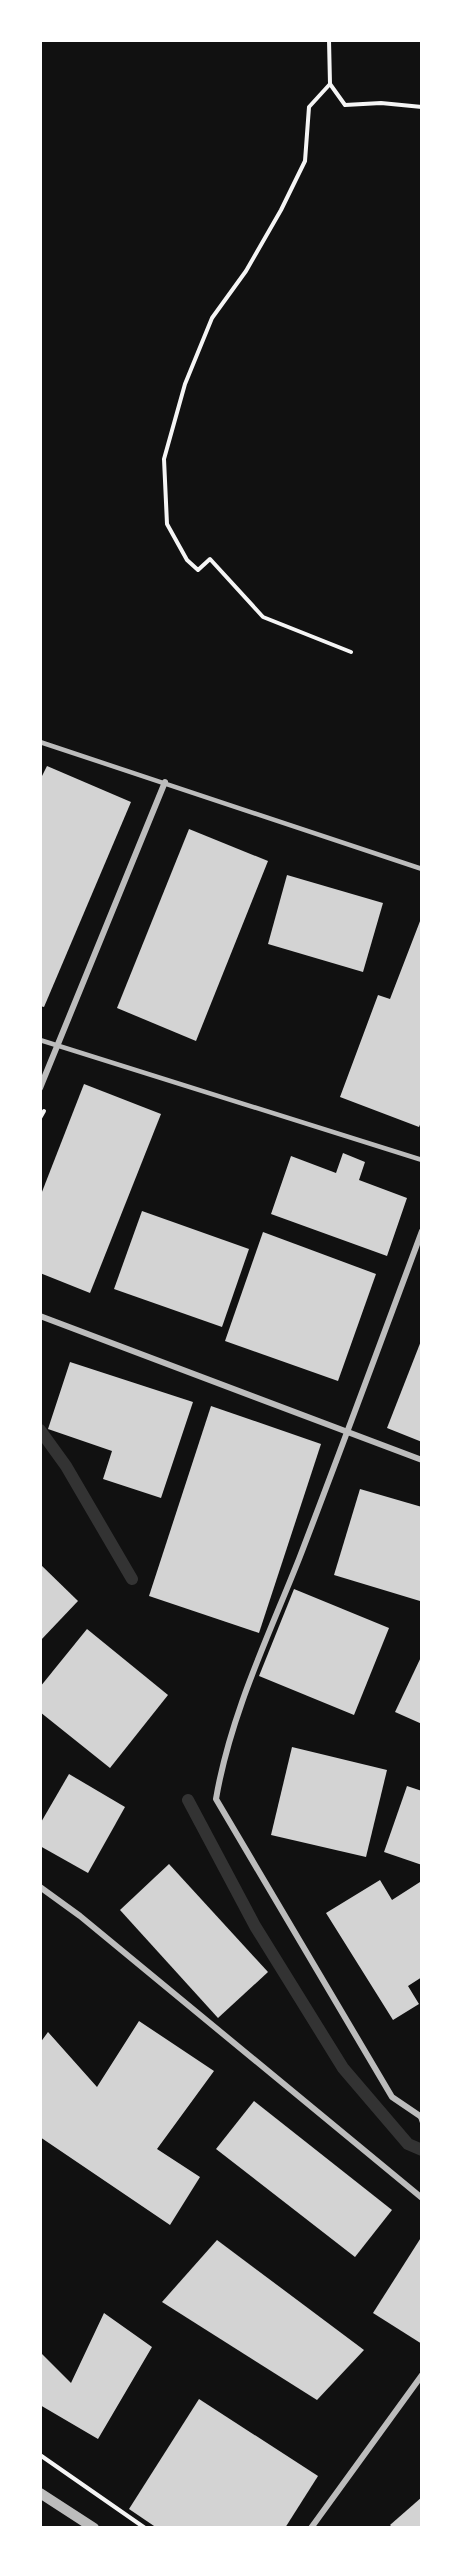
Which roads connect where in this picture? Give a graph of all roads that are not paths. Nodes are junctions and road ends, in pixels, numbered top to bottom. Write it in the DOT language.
graph roads {
  1 [pos="40,742"];
  2 [pos="165,782"];
  3 [pos="422,869"];
  4 [pos="40,1040"];
  5 [pos="59,1047"];
  6 [pos="40,1088"];
  7 [pos="422,1161"];
  8 [pos="422,1231"];
  9 [pos="40,1316"];
  10 [pos="348,1431"];
  11 [pos="422,1460"];
  12 [pos="40,1887"];
  13 [pos="421,2119"];
  14 [pos="422,2198"];
  15 [pos="422,2375"];
  16 [pos="40,2493"];
  17 [pos="94,2528"];
  18 [pos="311,2528"];
  1 -- 2 [label="lane"];
  2 -- 3 [label="lane"];
  2 -- 5 [label="street"];
  4 -- 5 [label="lane"];
  5 -- 6 [label="street"];
  5 -- 7 [label="lane"];
  8 -- 10 [label="street"];
  9 -- 10 [label="street"];
  10 -- 11 [label="street"];
  10 -- 13 [label="street"];
  12 -- 14 [label="street"];
  15 -- 18 [label="street"];
  16 -- 17 [label="street"];
}
